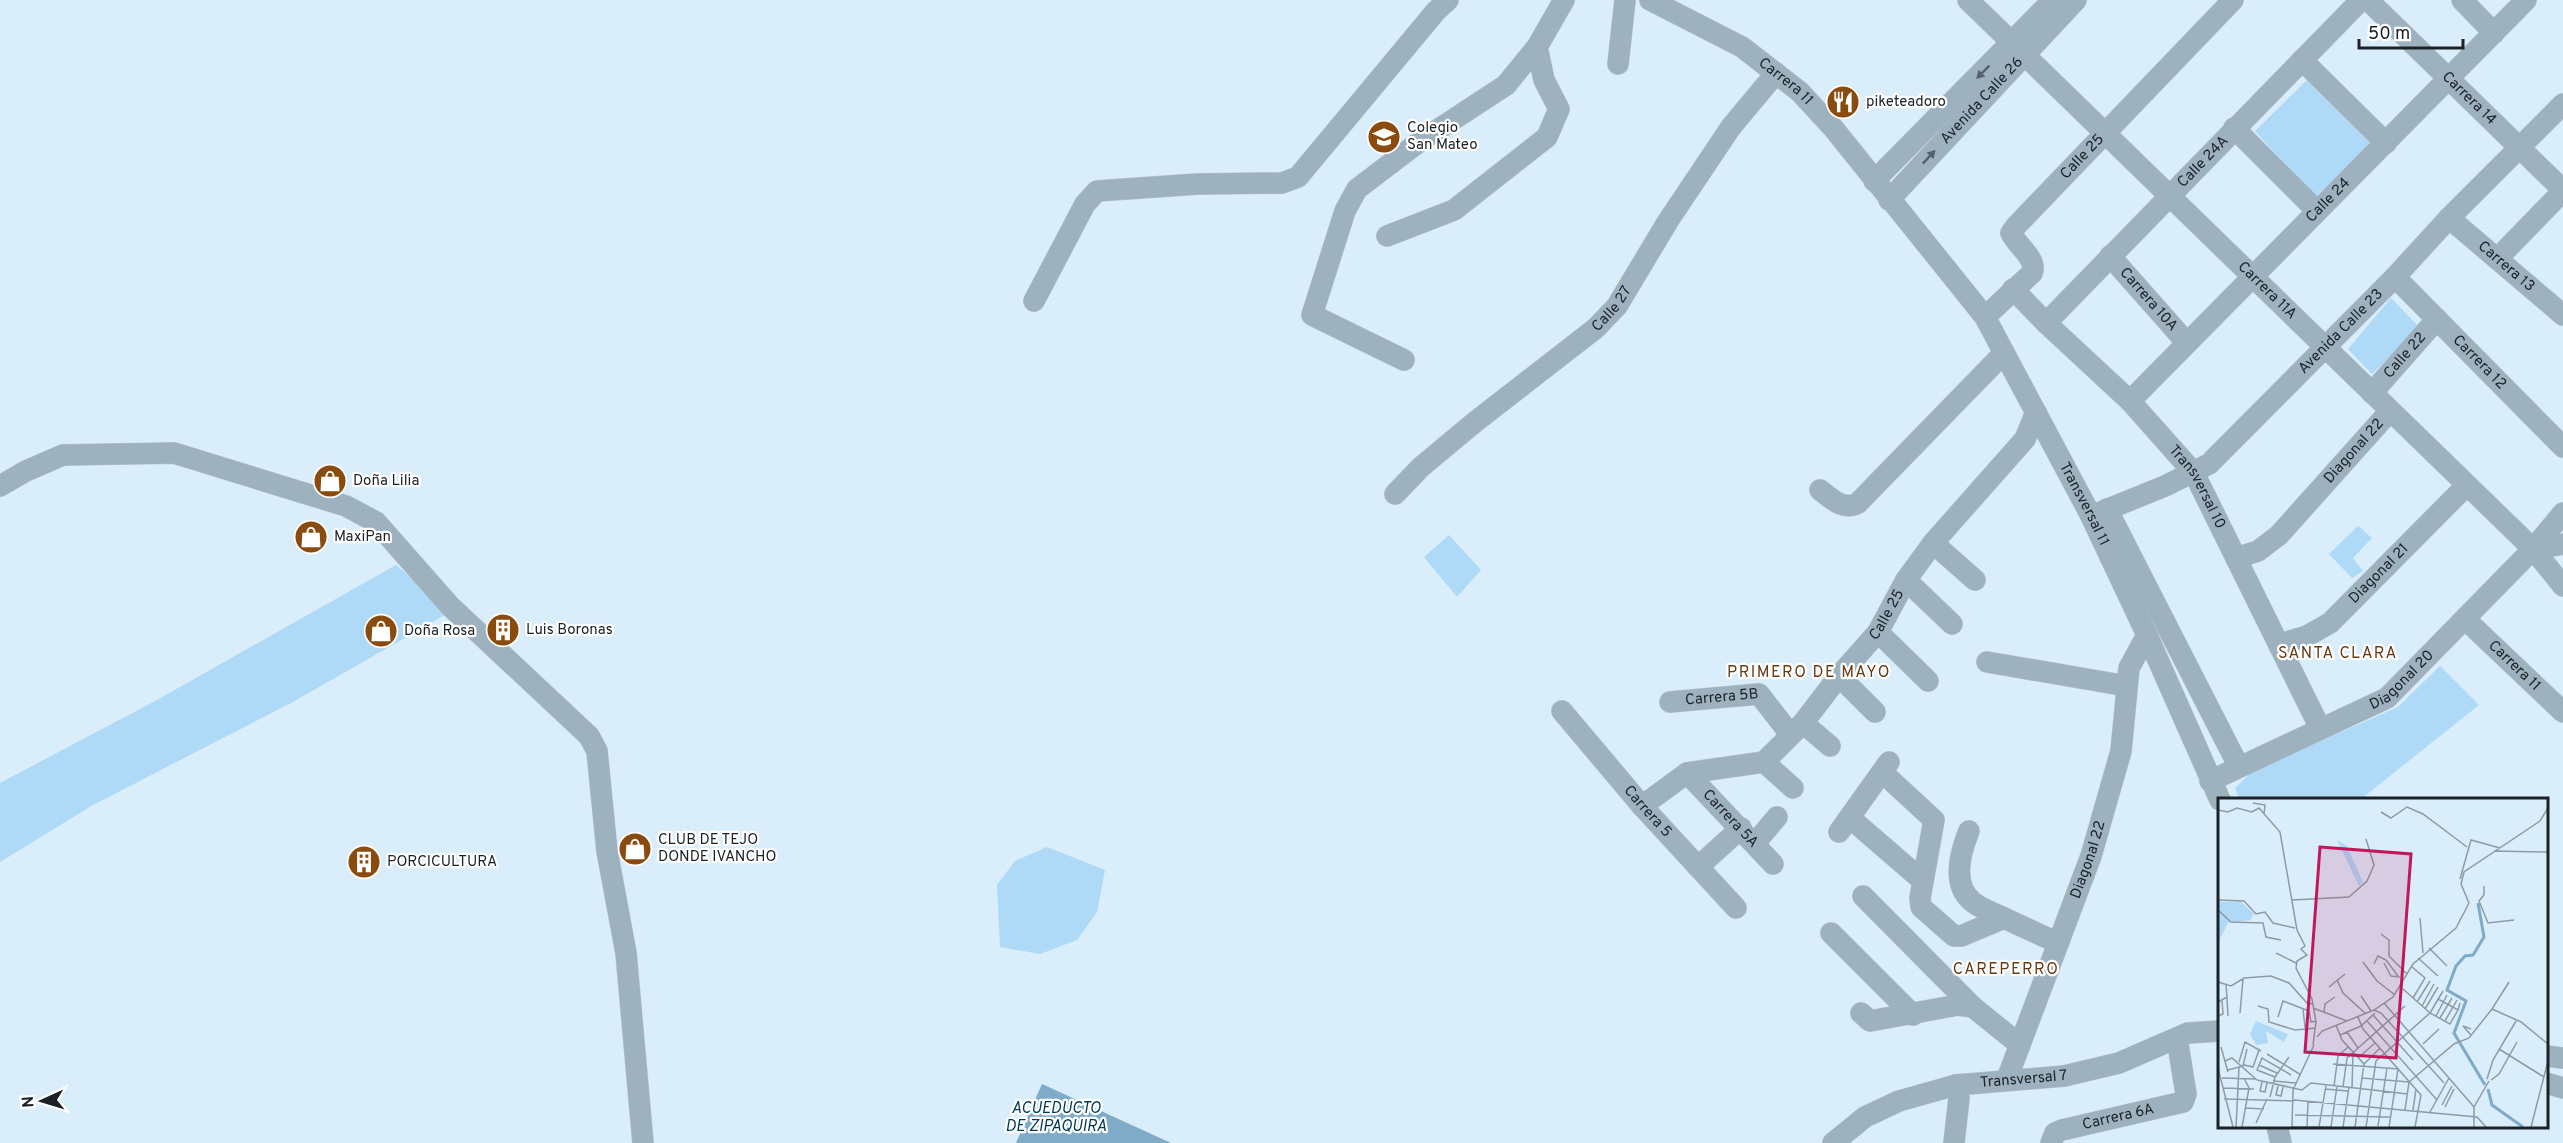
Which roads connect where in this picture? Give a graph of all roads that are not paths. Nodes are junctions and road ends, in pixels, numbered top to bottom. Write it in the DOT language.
graph roads {
  1 [pos="1448,0"];
  2 [pos="1564,0"];
  3 [pos="1625,0"];
  4 [pos="1650,0"];
  5 [pos="1968,0"];
  6 [pos="2053,0"];
  7 [pos="2076,0"];
  8 [pos="2233,0"];
  9 [pos="2361,0"];
  10 [pos="2368,0"];
  11 [pos="2462,0"];
  12 [pos="2526,0"];
  13 [pos="2494,33"];
  14 [pos="1537,47"];
  15 [pos="2018,49"];
  16 [pos="2302,60"];
  17 [pos="1618,64"];
  18 [pos="1776,73"];
  19 [pos="2449,79"];
  20 [pos="2563,104"];
  21 [pos="2234,128"];
  22 [pos="2105,134"];
  23 [pos="2386,142"];
  24 [pos="2520,147"];
  25 [pos="1874,181"];
  26 [pos="2563,190"];
  27 [pos="2168,195"];
  28 [pos="1889,200"];
  29 [pos="2317,211"];
  30 [pos="2449,218"];
  31 [pos="1912,230"];
  32 [pos="1387,236"];
  33 [pos="2110,256"];
  34 [pos="2497,259"];
  35 [pos="2253,277"];
  36 [pos="2395,277"];
  37 [pos="2013,289"];
  38 [pos="1034,301"];
  39 [pos="2563,315"];
  40 [pos="1985,317"];
  41 [pos="2437,319"];
  42 [pos="2046,323"];
  43 [pos="2187,344"];
  44 [pos="2325,347"];
  45 [pos="2004,353"];
  46 [pos="1404,360"];
  47 [pos="2372,393"];
  48 [pos="2130,400"];
  49 [pos="2391,411"];
  50 [pos="2036,412"];
  51 [pos="2563,447"];
  52 [pos="2194,473"];
  53 [pos="2467,485"];
  54 [pos="0,486"];
  55 [pos="1820,490"];
  56 [pos="1395,494"];
  57 [pos="2099,512"];
  58 [pos="2563,513"];
  59 [pos="1933,543"];
  60 [pos="2563,544"];
  61 [pos="2533,549"];
  62 [pos="2236,558"];
  63 [pos="1906,580"];
  64 [pos="1975,580"];
  65 [pos="2563,586"];
  66 [pos="2465,619"];
  67 [pos="1952,624"];
  68 [pos="1878,632"];
  69 [pos="2147,635"];
  70 [pos="2280,644"];
  71 [pos="1987,662"];
  72 [pos="1839,676"];
  73 [pos="1928,681"];
  74 [pos="2127,686"];
  75 [pos="1670,702"];
  76 [pos="1562,711"];
  77 [pos="1875,712"];
  78 [pos="2563,712"];
  79 [pos="2320,728"];
  80 [pos="1797,729"];
  81 [pos="1830,746"];
  82 [pos="1764,762"];
  83 [pos="2239,767"];
  84 [pos="1687,773"];
  85 [pos="1792,788"];
  86 [pos="2215,790"];
  87 [pos="1642,806"];
  88 [pos="1777,818"];
  89 [pos="1969,831"];
  90 [pos="1748,835"];
  91 [pos="1773,864"];
  92 [pos="1698,867"];
  93 [pos="1923,881"];
  94 [pos="1863,896"];
  95 [pos="1736,908"];
  96 [pos="2004,918"];
  97 [pos="1831,933"];
  98 [pos="2058,944"];
  99 [pos="1973,1007"];
  100 [pos="1861,1013"];
  101 [pos="1913,1015"];
  102 [pos="2218,1031"];
  103 [pos="2177,1038"];
  104 [pos="2020,1045"];
  105 [pos="2548,1056"];
  106 [pos="2563,1058"];
  107 [pos="2007,1079"];
  108 [pos="2548,1083"];
  109 [pos="1956,1085"];
  110 [pos="2563,1088"];
  111 [pos="2277,1128"];
  112 [pos="2053,1138"];
  113 [pos="643,1143"];
  114 [pos="1833,1143"];
  115 [pos="1954,1143"];
  116 [pos="2281,1143"];
  1 -- 38 [label="street"];
  2 -- 14 [label="street"];
  3 -- 17 [label="street"];
  4 -- 18 [label="street, Carrera 11"];
  5 -- 15 [label="street, Carrera 11A"];
  6 -- 15 [label="street, Avenida Calle 26"];
  7 -- 15 [label="street, Avenida Calle 26"];
  8 -- 22 [label="street, Calle 25"];
  9 -- 16 [label="street, Calle 24A"];
  10 -- 19 [label="street, Carrera 14"];
  11 -- 13 [label="street"];
  12 -- 13 [label="street, Calle 24"];
  13 -- 19 [label="street, Calle 24"];
  14 -- 32 [label="street"];
  14 -- 46 [label="street"];
  15 -- 22 [label="street, Carrera 11A"];
  15 -- 25 [label="street, Avenida Calle 26, one-way"];
  28 -- 15 [label="street, Avenida Calle 26, one-way"];
  16 -- 21 [label="street, Calle 24A"];
  16 -- 23 [label="street"];
  18 -- 25 [label="street, Carrera 11"];
  18 -- 56 [label="street, Calle 27"];
  19 -- 23 [label="street, Calle 24"];
  19 -- 24 [label="street, Carrera 14"];
  20 -- 24 [label="street, Avenida Calle 23"];
  21 -- 27 [label="street, Calle 24A"];
  21 -- 29 [label="street"];
  22 -- 27 [label="street, Carrera 11A"];
  22 -- 37 [label="street, Calle 25"];
  23 -- 29 [label="street, Calle 24"];
  24 -- 26 [label="street, Carrera 14"];
  24 -- 30 [label="street, Avenida Calle 23"];
  25 -- 28 [label="street, Carrera 11"];
  26 -- 34 [label="street"];
  27 -- 33 [label="street, Calle 24A"];
  27 -- 35 [label="street, Carrera 11A"];
  28 -- 31 [label="street, Carrera 11"];
  29 -- 35 [label="street, Calle 24"];
  30 -- 34 [label="street, Carrera 13"];
  30 -- 36 [label="street, Avenida Calle 23"];
  31 -- 40 [label="street, Transversal 11"];
  33 -- 42 [label="street, Calle 24A"];
  33 -- 43 [label="street, Carrera 10A"];
  34 -- 39 [label="street, Carrera 13"];
  35 -- 43 [label="street, Calle 24"];
  35 -- 44 [label="street, Carrera 11A"];
  36 -- 41 [label="street, Carrera 12"];
  36 -- 44 [label="street, Avenida Calle 23"];
  37 -- 40 [label="street, Calle 25"];
  37 -- 42 [label="street, Transversal 10"];
  40 -- 45 [label="street, Transversal 11"];
  41 -- 47 [label="street, Calle 22"];
  41 -- 51 [label="street, Carrera 12"];
  42 -- 48 [label="street, Transversal 10"];
  43 -- 48 [label="street, Calle 24"];
  44 -- 47 [label="street, Carrera 11A"];
  44 -- 52 [label="street, Avenida Calle 23"];
  45 -- 50 [label="street, Transversal 11"];
  45 -- 55 [label="street"];
  47 -- 49 [label="street, Carrera 11A"];
  48 -- 52 [label="street, Transversal 10"];
  49 -- 53 [label="street, Carrera 11A"];
  49 -- 62 [label="street, Diagonal 22"];
  50 -- 57 [label="street, Transversal 11"];
  50 -- 59 [label="street, Calle 25"];
  52 -- 57 [label="street, Avenida Calle 23"];
  52 -- 62 [label="street, Transversal 10"];
  53 -- 61 [label="street, Carrera 11A"];
  53 -- 70 [label="street, Diagonal 21"];
  54 -- 113 [label="street"];
  57 -- 69 [label="street, Transversal 11"];
  57 -- 83 [label="street"];
  58 -- 61 [label="street, Diagonal 20"];
  59 -- 63 [label="street, Calle 25"];
  59 -- 64 [label="street"];
  60 -- 61 [label="street"];
  61 -- 65 [label="street, Carrera 11A"];
  61 -- 66 [label="street, Diagonal 20"];
  62 -- 70 [label="street, Transversal 10"];
  63 -- 67 [label="street"];
  63 -- 68 [label="street, Calle 25"];
  66 -- 78 [label="street, Carrera 11"];
  66 -- 79 [label="street, Diagonal 20"];
  68 -- 72 [label="street, Calle 25"];
  68 -- 73 [label="street"];
  69 -- 74 [label="street, Diagonal 22"];
  69 -- 86 [label="street, Transversal 11"];
  70 -- 79 [label="street, Transversal 10"];
  71 -- 74 [label="street"];
  72 -- 77 [label="street"];
  72 -- 80 [label="street, Calle 25"];
  74 -- 98 [label="street, Diagonal 22"];
  75 -- 80 [label="street, Carrera 5B"];
  76 -- 87 [label="street, Carrera 5"];
  79 -- 83 [label="street, Diagonal 20"];
  80 -- 81 [label="street"];
  80 -- 82 [label="street, Calle 25"];
  82 -- 84 [label="street"];
  82 -- 85 [label="street"];
  83 -- 86 [label="street, Diagonal 20"];
  84 -- 87 [label="street"];
  84 -- 90 [label="street, Carrera 5A"];
  87 -- 92 [label="street, Carrera 5"];
  88 -- 90 [label="street"];
  89 -- 96 [label="street"];
  90 -- 91 [label="street, Carrera 5A"];
  90 -- 92 [label="street"];
  92 -- 95 [label="street, Carrera 5"];
  93 -- 93 [label="street"];
  93 -- 96 [label="street"];
  94 -- 99 [label="street"];
  96 -- 98 [label="street"];
  97 -- 101 [label="street"];
  98 -- 104 [label="street, Diagonal 22"];
  99 -- 101 [label="street"];
  99 -- 104 [label="street"];
  100 -- 101 [label="street"];
  102 -- 103 [label="street, Transversal 7"];
  103 -- 107 [label="street, Transversal 7"];
  103 -- 112 [label="street, Carrera 6A"];
  104 -- 107 [label="street, Diagonal 22"];
  105 -- 106 [label="street"];
  107 -- 109 [label="street, Transversal 7"];
  108 -- 110 [label="street"];
  109 -- 114 [label="street, Transversal 7"];
  109 -- 115 [label="street"];
  111 -- 116 [label="street"];
}
